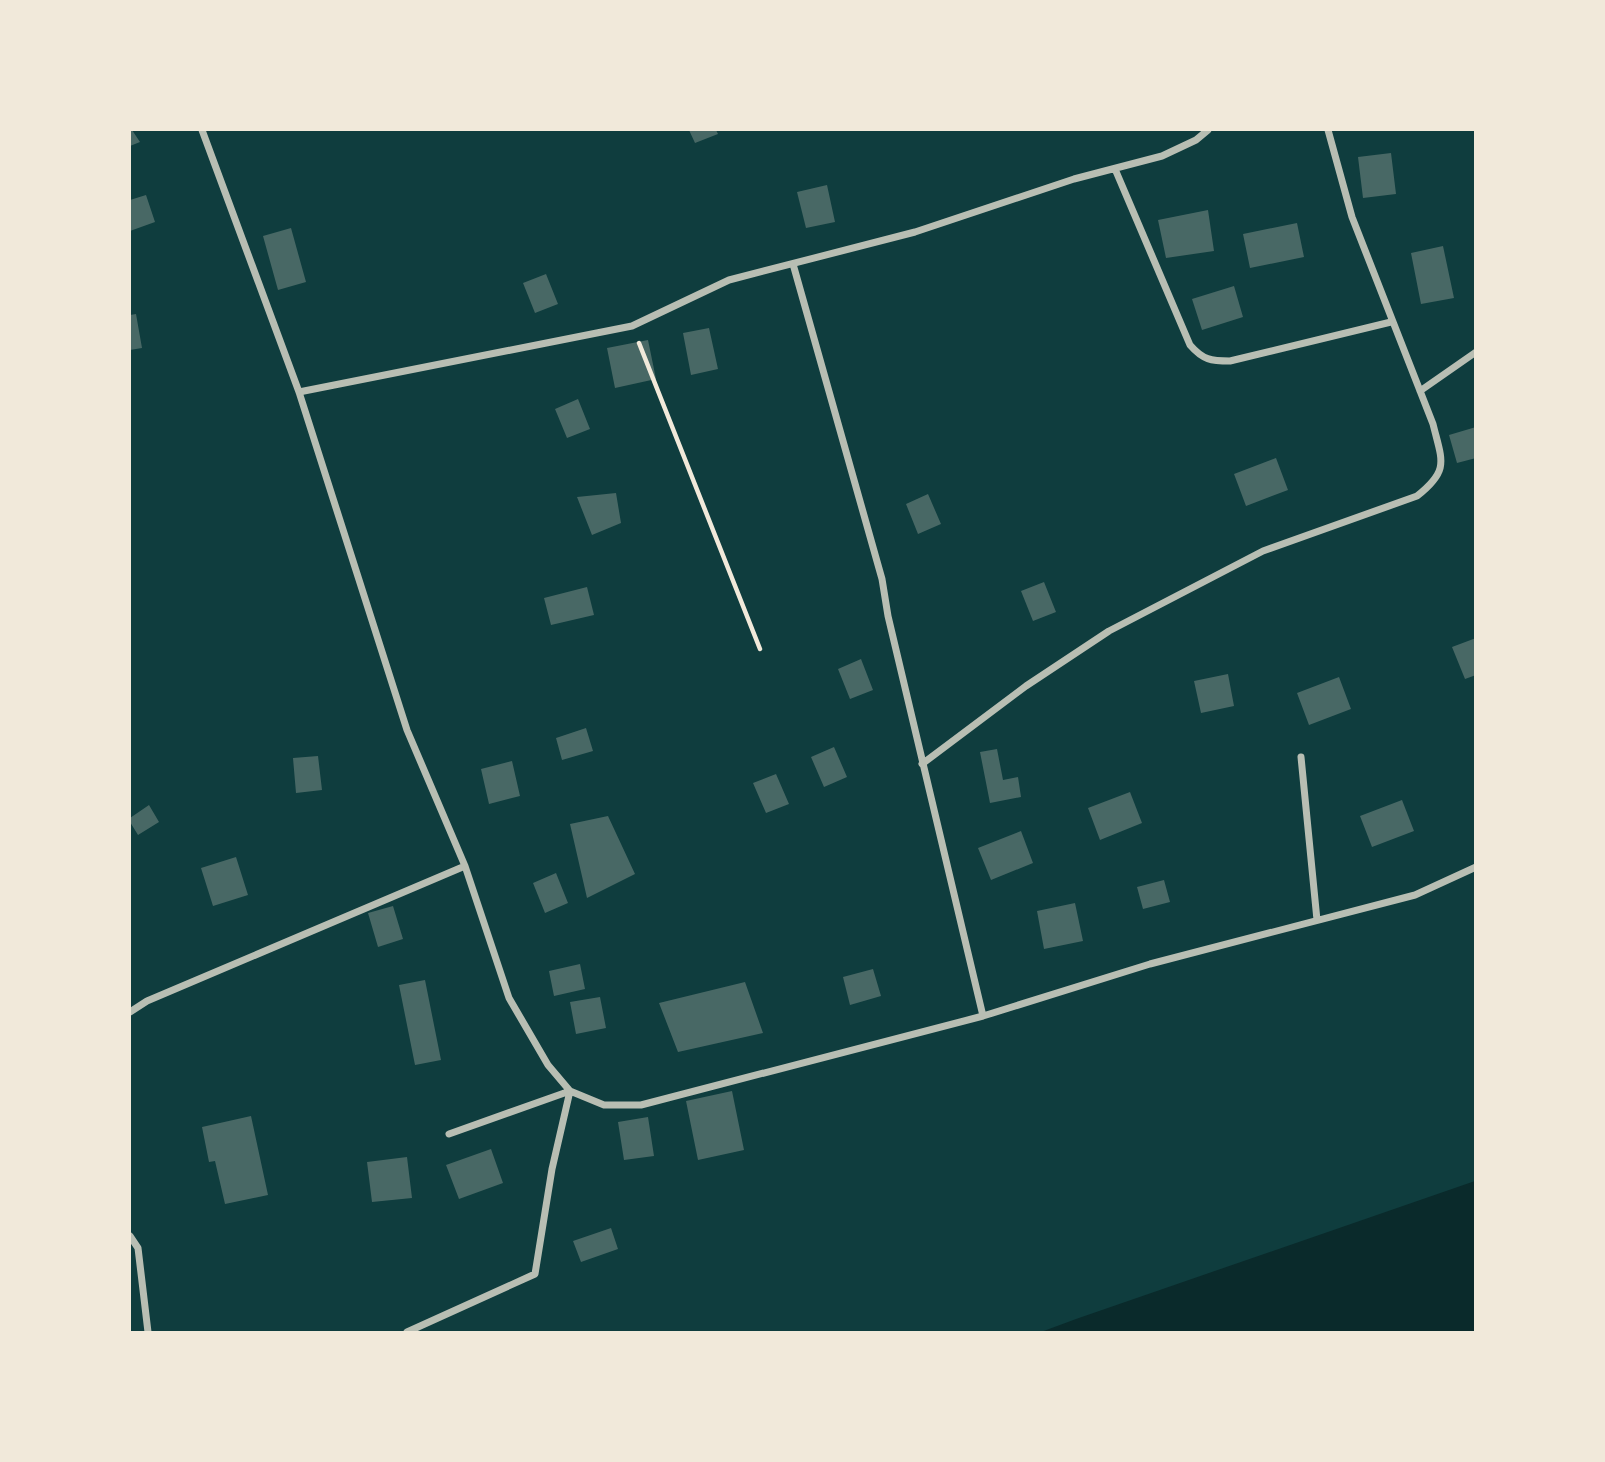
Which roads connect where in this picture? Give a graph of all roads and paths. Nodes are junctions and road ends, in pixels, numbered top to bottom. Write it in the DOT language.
graph roads {
  1 [pos="202,130"];
  2 [pos="1208,130"];
  3 [pos="1328,130"];
  4 [pos="1115,169"];
  5 [pos="793,264"];
  6 [pos="1391,322"];
  7 [pos="632,326"];
  8 [pos="1475,352"];
  9 [pos="1420,391"];
  10 [pos="299,392"];
  11 [pos="760,649"];
  12 [pos="1301,757"];
  13 [pos="922,764"];
  14 [pos="465,866"];
  15 [pos="1475,867"];
  16 [pos="1317,920"];
  17 [pos="130,1012"];
  18 [pos="983,1016"];
  19 [pos="570,1091"];
  20 [pos="449,1134"];
  21 [pos="130,1236"];
  22 [pos="148,1332"];
  23 [pos="407,1332"];
  1 -- 10 [label="street"];
  2 -- 4 [label="street"];
  3 -- 6 [label="street"];
  4 -- 5 [label="street"];
  4 -- 6 [label="street"];
  5 -- 7 [label="street"];
  5 -- 13 [label="street"];
  6 -- 9 [label="street"];
  7 -- 10 [label="street"];
  7 -- 11 [label="path"];
  8 -- 9 [label="street"];
  9 -- 13 [label="street"];
  10 -- 14 [label="street"];
  12 -- 16 [label="street"];
  13 -- 18 [label="street"];
  14 -- 17 [label="street"];
  14 -- 19 [label="street"];
  15 -- 16 [label="street"];
  16 -- 18 [label="street"];
  18 -- 19 [label="street"];
  19 -- 20 [label="street"];
  19 -- 23 [label="street"];
  21 -- 22 [label="street"];
}
